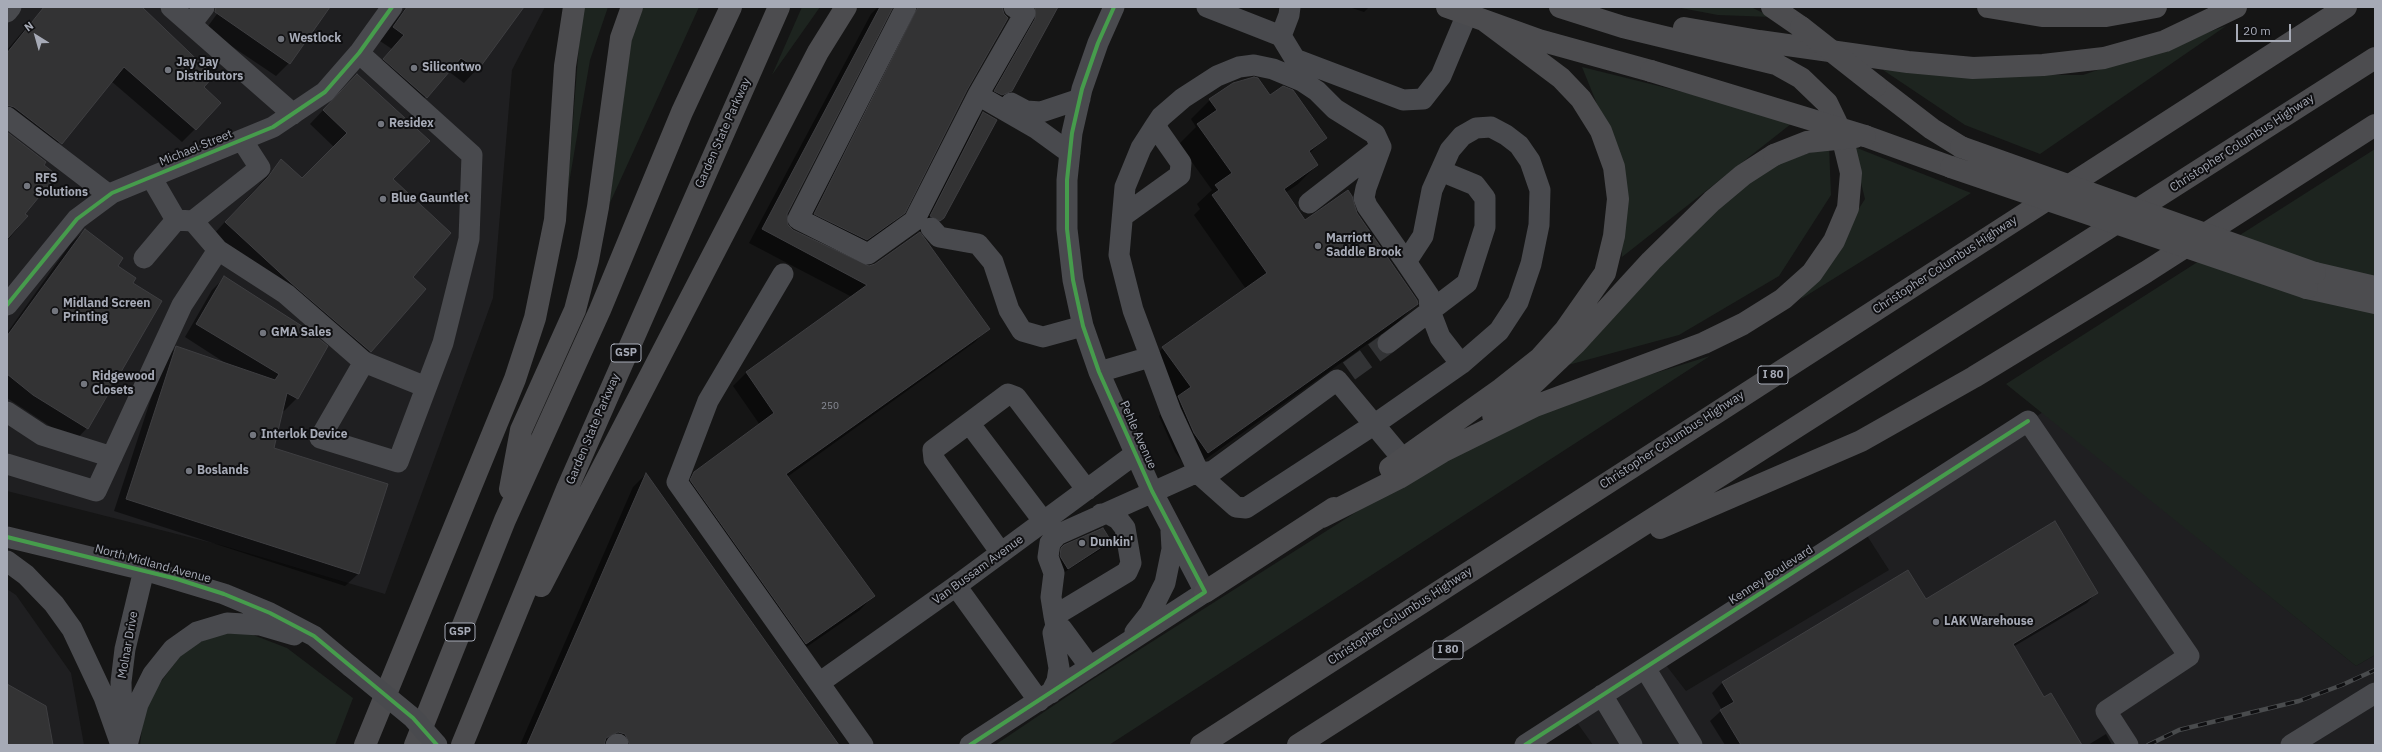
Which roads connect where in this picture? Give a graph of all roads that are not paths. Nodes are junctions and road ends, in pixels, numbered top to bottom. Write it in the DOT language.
graph roads {
  1 [pos="11,7"];
  2 [pos="171,7"];
  3 [pos="204,7"];
  4 [pos="392,7"];
  5 [pos="574,7"];
  6 [pos="632,7"];
  7 [pos="731,7"];
  8 [pos="779,7"];
  9 [pos="846,7"];
  10 [pos="906,7"];
  11 [pos="1014,7"];
  12 [pos="1114,7"];
  13 [pos="1207,7"];
  14 [pos="1290,7"];
  15 [pos="1447,7"];
  16 [pos="1560,7"];
  17 [pos="1569,7"];
  18 [pos="1772,7"];
  19 [pos="1988,7"];
  20 [pos="2156,7"];
  21 [pos="2236,7"];
  22 [pos="2346,7"];
  23 [pos="7,12"];
  24 [pos="1476,18"];
  25 [pos="191,24"];
  26 [pos="1281,36"];
  27 [pos="359,53"];
  28 [pos="2375,58"];
  29 [pos="981,91"];
  30 [pos="1080,99"];
  31 [pos="293,114"];
  32 [pos="7,117"];
  33 [pos="2375,125"];
  34 [pos="1155,126"];
  35 [pos="1865,136"];
  36 [pos="242,140"];
  37 [pos="1381,147"];
  38 [pos="1070,153"];
  39 [pos="1441,171"];
  40 [pos="151,177"];
  41 [pos="109,195"];
  42 [pos="1309,203"];
  43 [pos="1123,216"];
  44 [pos="185,220"];
  45 [pos="931,228"];
  46 [pos="218,250"];
  47 [pos="144,258"];
  48 [pos="1406,262"];
  49 [pos="783,274"];
  50 [pos="2311,281"];
  51 [pos="2375,287"];
  52 [pos="10,296"];
  53 [pos="2375,303"];
  54 [pos="1430,311"];
  55 [pos="1083,326"];
  56 [pos="1388,343"];
  57 [pos="1150,357"];
  58 [pos="364,362"];
  59 [pos="1461,364"];
  60 [pos="1099,372"];
  61 [pos="426,388"];
  62 [pos="7,412"];
  63 [pos="969,423"];
  64 [pos="1375,424"];
  65 [pos="1442,452"];
  66 [pos="1135,454"];
  67 [pos="112,457"];
  68 [pos="7,464"];
  69 [pos="1407,465"];
  70 [pos="1200,475"];
  71 [pos="1087,490"];
  72 [pos="1155,497"];
  73 [pos="1101,514"];
  74 [pos="505,520"];
  75 [pos="1044,522"];
  76 [pos="1125,528"];
  77 [pos="1171,528"];
  78 [pos="7,537"];
  79 [pos="1001,553"];
  80 [pos="1597,555"];
  81 [pos="7,561"];
  82 [pos="144,570"];
  83 [pos="956,586"];
  84 [pos="1205,592"];
  85 [pos="1055,621"];
  86 [pos="1126,644"];
  87 [pos="351,667"];
  88 [pos="1090,667"];
  89 [pos="1645,668"];
  90 [pos="819,683"];
  91 [pos="2375,693"];
  92 [pos="1602,696"];
  93 [pos="1045,697"];
  94 [pos="480,702"];
  95 [pos="122,745"];
  96 [pos="127,745"];
  97 [pos="365,745"];
  98 [pos="415,745"];
  99 [pos="437,745"];
  100 [pos="462,745"];
  101 [pos="863,745"];
  102 [pos="970,745"];
  103 [pos="1201,745"];
  104 [pos="1298,745"];
  105 [pos="1525,745"];
  106 [pos="1632,745"];
  107 [pos="1692,745"];
  108 [pos="2128,745"];
  109 [pos="2291,745"];
  1 -- 23 [label="street"];
  2 -- 25 [label="street"];
  3 -- 25 [label="street"];
  4 -- 27 [label="street, Michael Street"];
  5 -- 97 [label="highway"];
  6 -- 74 [label="highway"];
  7 -- 74 [label="highway, GSP"];
  8 -- 94 [label="highway, Garden State Parkway / GSP"];
  9 -- 94 [label="highway"];
  10 -- 29 [label="street"];
  11 -- 29 [label="street"];
  12 -- 30 [label="street, Pehle Avenue"];
  13 -- 26 [label="street"];
  14 -- 26 [label="street"];
  15 -- 24 [label="highway"];
  16 -- 65 [label="highway"];
  17 -- 21 [label="highway"];
  18 -- 50 [label="highway, bridge"];
  19 -- 20 [label="highway"];
  22 -- 103 [label="highway, Christopher Columbus Highway / I 80"];
  24 -- 26 [label="street"];
  24 -- 35 [label="highway, bridge"];
  24 -- 69 [label="highway"];
  25 -- 31 [label="street"];
  27 -- 31 [label="street, Michael Street"];
  27 -- 61 [label="street"];
  28 -- 80 [label="highway, Christopher Columbus Highway / I 80"];
  29 -- 30 [label="street"];
  29 -- 38 [label="street"];
  30 -- 38 [label="street, Pehle Avenue"];
  31 -- 36 [label="street, Michael Street"];
  32 -- 41 [label="street"];
  33 -- 80 [label="highway"];
  34 -- 37 [label="street"];
  34 -- 43 [label="street"];
  34 -- 43 [label="street"];
  35 -- 50 [label="highway, bridge"];
  35 -- 65 [label="highway, bridge"];
  36 -- 40 [label="street, Michael Street"];
  36 -- 44 [label="street"];
  37 -- 42 [label="street"];
  37 -- 48 [label="street"];
  38 -- 55 [label="street, Pehle Avenue"];
  39 -- 48 [label="street"];
  39 -- 54 [label="street"];
  39 -- 59 [label="street"];
  40 -- 41 [label="street, Michael Street"];
  40 -- 44 [label="street"];
  41 -- 52 [label="street, Michael Street"];
  43 -- 57 [label="street"];
  44 -- 46 [label="street"];
  44 -- 47 [label="street"];
  45 -- 55 [label="street"];
  46 -- 58 [label="street"];
  46 -- 67 [label="street"];
  48 -- 54 [label="street"];
  49 -- 90 [label="street"];
  50 -- 51 [label="highway"];
  50 -- 53 [label="highway"];
  54 -- 56 [label="street"];
  54 -- 59 [label="street"];
  55 -- 60 [label="street, Pehle Avenue"];
  57 -- 60 [label="street"];
  57 -- 70 [label="street"];
  58 -- 61 [label="street"];
  58 -- 61 [label="street"];
  59 -- 64 [label="street"];
  60 -- 66 [label="street, Pehle Avenue"];
  62 -- 67 [label="street"];
  63 -- 71 [label="street"];
  63 -- 75 [label="street"];
  63 -- 79 [label="street"];
  64 -- 69 [label="street"];
  64 -- 70 [label="street"];
  64 -- 70 [label="street"];
  65 -- 69 [label="highway"];
  66 -- 71 [label="street, Van Bussam Avenue"];
  66 -- 72 [label="street, Pehle Avenue"];
  67 -- 68 [label="street"];
  69 -- 84 [label="highway"];
  70 -- 72 [label="street"];
  71 -- 75 [label="street, Van Bussam Avenue"];
  72 -- 73 [label="street"];
  72 -- 76 [label="street"];
  72 -- 77 [label="street, Pehle Avenue"];
  73 -- 76 [label="street"];
  73 -- 85 [label="street"];
  74 -- 98 [label="highway, GSP"];
  75 -- 79 [label="street, Van Bussam Avenue"];
  76 -- 85 [label="street"];
  77 -- 84 [label="street, Pehle Avenue"];
  77 -- 86 [label="street"];
  78 -- 82 [label="street, North Midland Avenue"];
  79 -- 83 [label="street, Van Bussam Avenue"];
  80 -- 104 [label="highway, Christopher Columbus Highway / I 80"];
  81 -- 95 [label="street"];
  82 -- 87 [label="street, North Midland Avenue"];
  82 -- 95 [label="street, Molnar Drive"];
  83 -- 90 [label="street, Van Bussam Avenue"];
  83 -- 93 [label="street"];
  84 -- 86 [label="street"];
  85 -- 88 [label="street"];
  85 -- 93 [label="street"];
  86 -- 88 [label="street"];
  87 -- 96 [label="street"];
  87 -- 99 [label="street, North Midland Avenue, bridge"];
  88 -- 93 [label="street"];
  89 -- 92 [label="street, Kenney Boulevard"];
  89 -- 107 [label="street"];
  89 -- 108 [label="street, Kenney Boulevard"];
  90 -- 101 [label="street"];
  91 -- 109 [label="street"];
  92 -- 105 [label="street, Kenney Boulevard"];
  92 -- 106 [label="street"];
  93 -- 102 [label="street"];
  94 -- 100 [label="highway, Garden State Parkway / GSP"];
}
